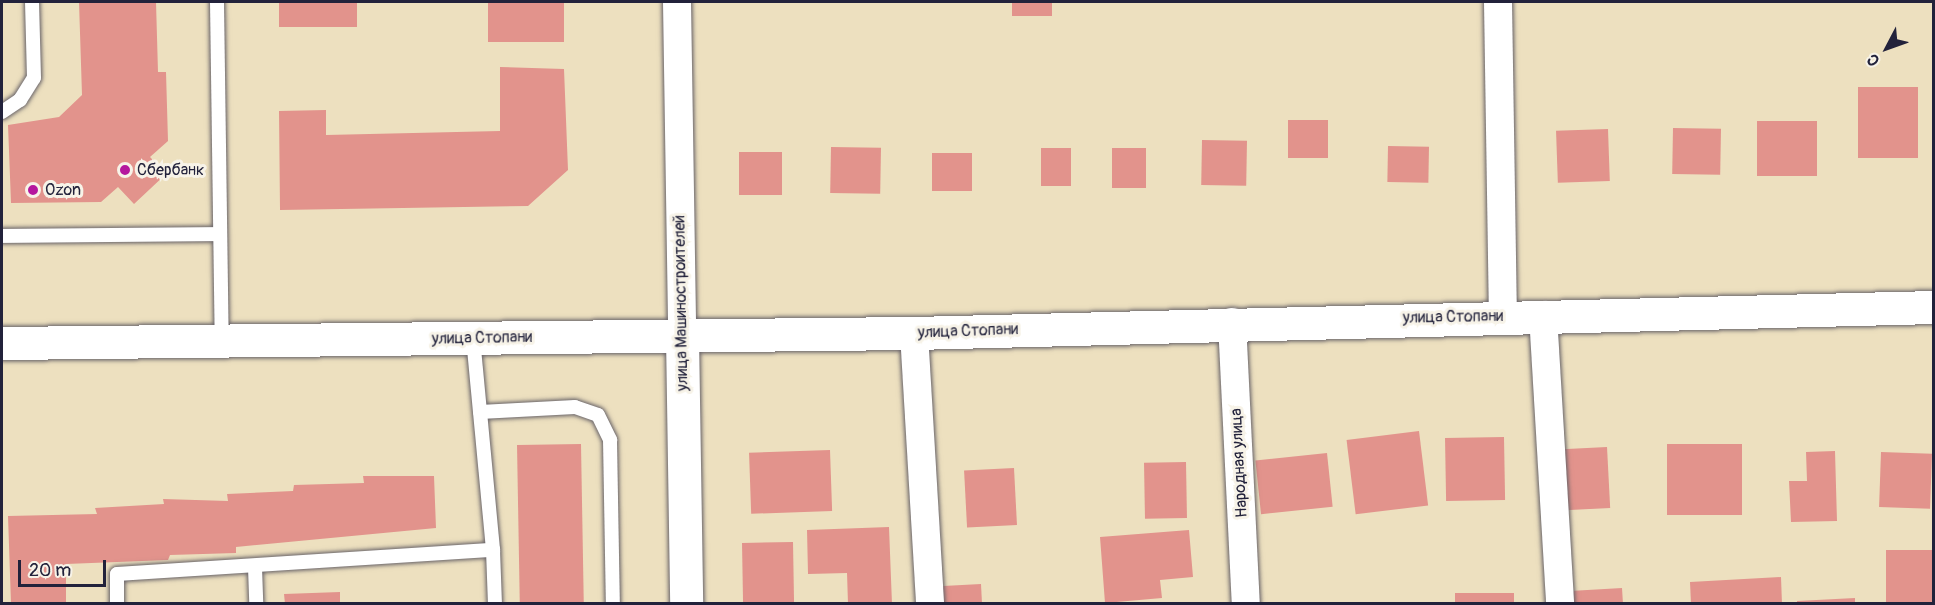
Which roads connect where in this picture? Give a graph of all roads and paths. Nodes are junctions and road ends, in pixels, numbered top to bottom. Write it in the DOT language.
graph roads {
  1 [pos="32,2"];
  2 [pos="217,2"];
  3 [pos="677,2"];
  4 [pos="1498,2"];
  5 [pos="2,112"];
  6 [pos="220,234"];
  7 [pos="2,236"];
  8 [pos="1934,308"];
  9 [pos="1543,315"];
  10 [pos="1503,316"];
  11 [pos="1232,322"];
  12 [pos="914,333"];
  13 [pos="682,336"];
  14 [pos="473,338"];
  15 [pos="222,342"];
  16 [pos="2,343"];
  17 [pos="480,412"];
  18 [pos="494,550"];
  19 [pos="255,567"];
  20 [pos="117,603"];
  21 [pos="256,603"];
  22 [pos="495,603"];
  23 [pos="613,603"];
  24 [pos="686,603"];
  25 [pos="930,603"];
  26 [pos="1246,603"];
  27 [pos="1560,603"];
  1 -- 5 [label="lane"];
  2 -- 6 [label="lane"];
  3 -- 13 [label="street, улица Машиностроителей"];
  4 -- 10 [label="street"];
  6 -- 7 [label="lane"];
  6 -- 15 [label="lane"];
  8 -- 9 [label="street, улица Стопани"];
  9 -- 10 [label="street, улица Стопани"];
  9 -- 27 [label="street"];
  10 -- 11 [label="street, улица Стопани"];
  11 -- 12 [label="street, улица Стопани"];
  11 -- 26 [label="street, Народная улица"];
  12 -- 13 [label="street, улица Стопани"];
  12 -- 25 [label="street"];
  13 -- 14 [label="street, улица Стопани"];
  13 -- 24 [label="street, улица Машиностроителей"];
  14 -- 15 [label="street, улица Стопани"];
  14 -- 17 [label="lane"];
  15 -- 16 [label="street, улица Стопани"];
  17 -- 18 [label="lane"];
  17 -- 23 [label="lane"];
  18 -- 19 [label="lane"];
  18 -- 22 [label="lane"];
  19 -- 20 [label="lane"];
  19 -- 21 [label="lane"];
}
